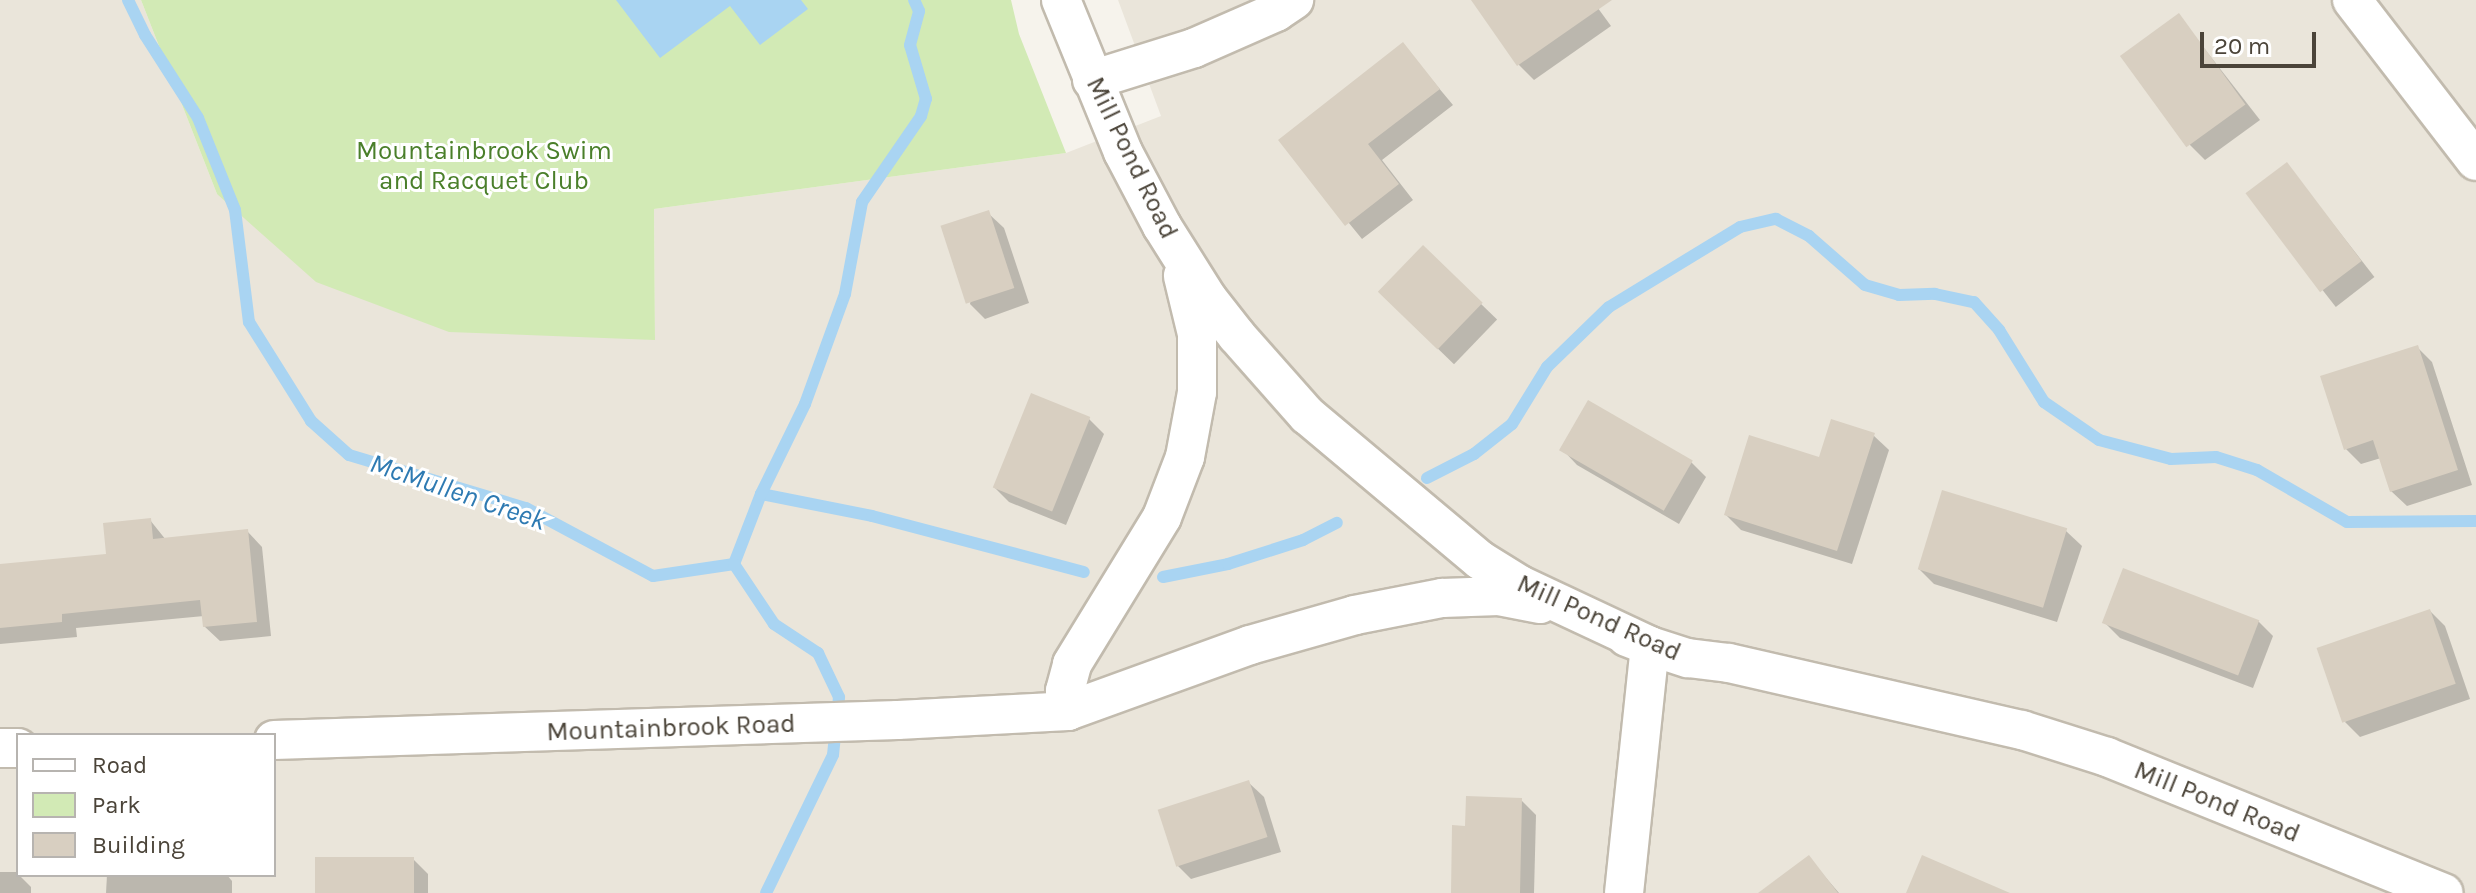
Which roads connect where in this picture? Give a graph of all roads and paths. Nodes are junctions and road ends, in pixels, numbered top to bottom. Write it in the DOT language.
graph roads {
  1 [pos="1061,0"];
  2 [pos="1294,0"];
  3 [pos="2352,0"];
  4 [pos="1092,80"];
  5 [pos="2476,161"];
  6 [pos="1162,226"];
  7 [pos="1650,646"];
  8 [pos="1068,711"];
  9 [pos="276,740"];
  10 [pos="1624,893"];
  11 [pos="2444,893"];
  1 -- 4 [label="street, Mill Pond Road"];
  2 -- 4 [label="street"];
  3 -- 5 [label="street"];
  4 -- 6 [label="street, Mill Pond Road"];
  6 -- 7 [label="street, Mill Pond Road"];
  6 -- 8 [label="street"];
  7 -- 8 [label="street, Mountainbrook Road"];
  7 -- 10 [label="street"];
  7 -- 11 [label="street, Mill Pond Road"];
  8 -- 9 [label="street, Mountainbrook Road"];
}
